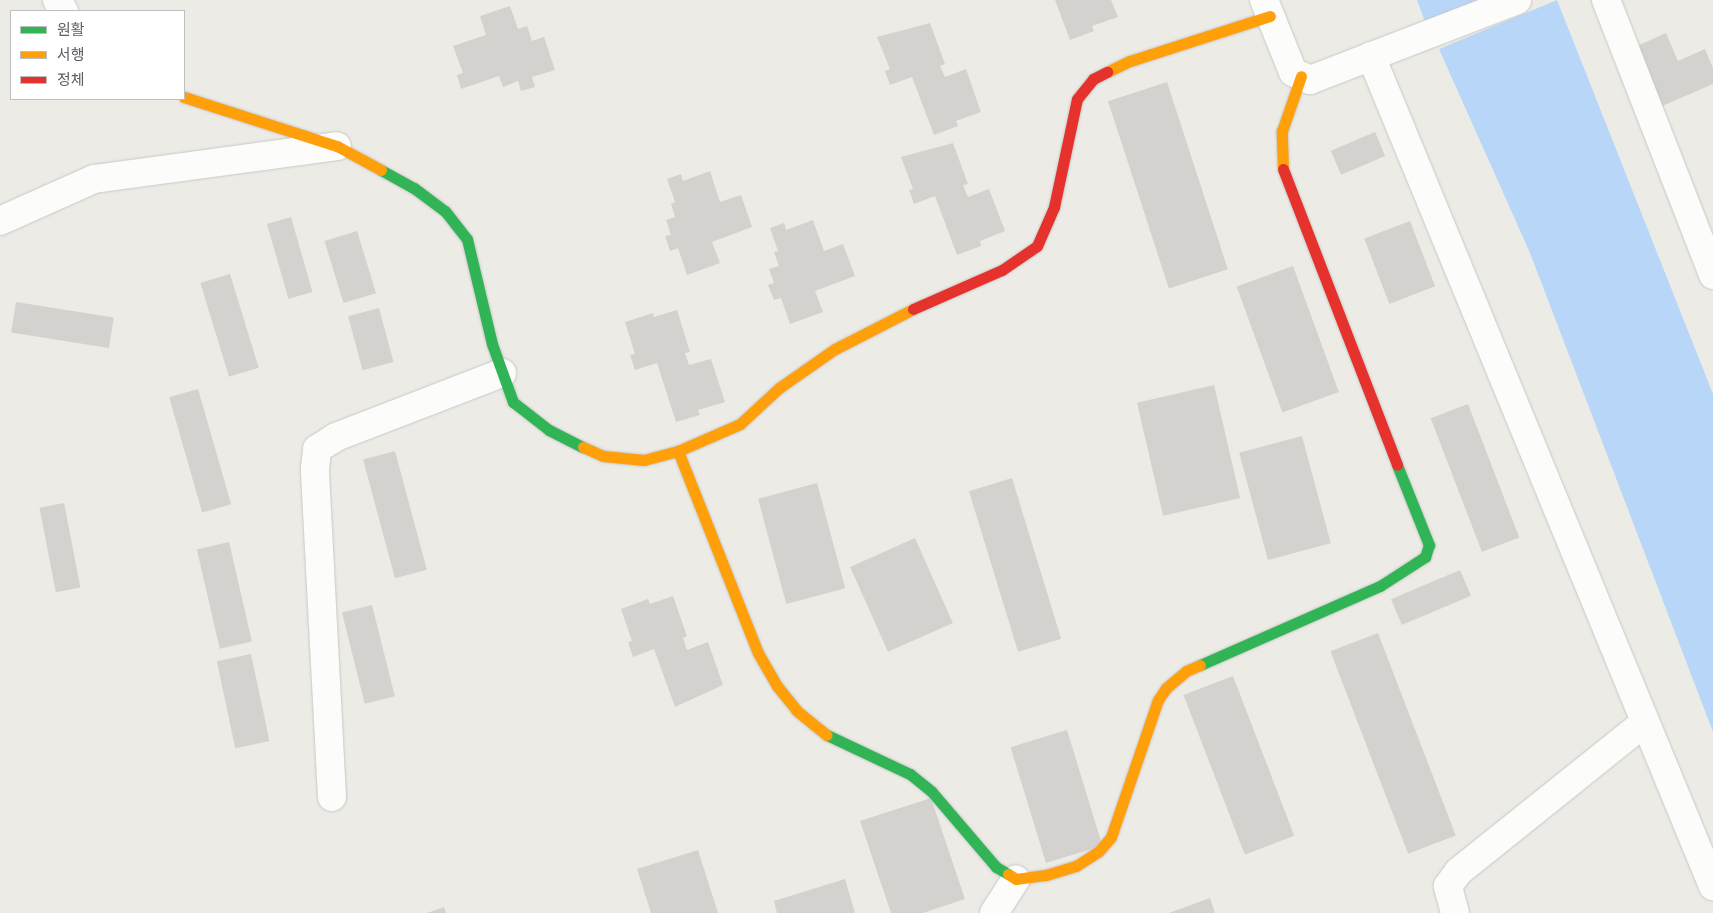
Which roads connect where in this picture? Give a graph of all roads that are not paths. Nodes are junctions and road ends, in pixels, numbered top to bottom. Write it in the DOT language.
graph roads {
  1 [pos="1517,0"];
  2 [pos="1606,0"];
  3 [pos="1267,8"];
  4 [pos="1371,56"];
  5 [pos="1302,76"];
  6 [pos="185,97"];
  7 [pos="337,146"];
  8 [pos="0,221"];
  9 [pos="1713,275"];
  10 [pos="502,373"];
  11 [pos="678,451"];
  12 [pos="1644,723"];
  13 [pos="332,797"];
  14 [pos="1016,878"];
  15 [pos="1713,886"];
  16 [pos="994,913"];
  17 [pos="1455,913"];
  1 -- 4 [label="street"];
  2 -- 9 [label="street"];
  3 -- 5 [label="street"];
  3 -- 11 [label="street"];
  4 -- 5 [label="street"];
  4 -- 12 [label="street"];
  5 -- 14 [label="street"];
  6 -- 7 [label="street"];
  7 -- 8 [label="street"];
  7 -- 10 [label="street"];
  10 -- 11 [label="street"];
  10 -- 13 [label="street"];
  11 -- 14 [label="street"];
  12 -- 15 [label="street"];
  12 -- 17 [label="street"];
  14 -- 16 [label="street"];
}
